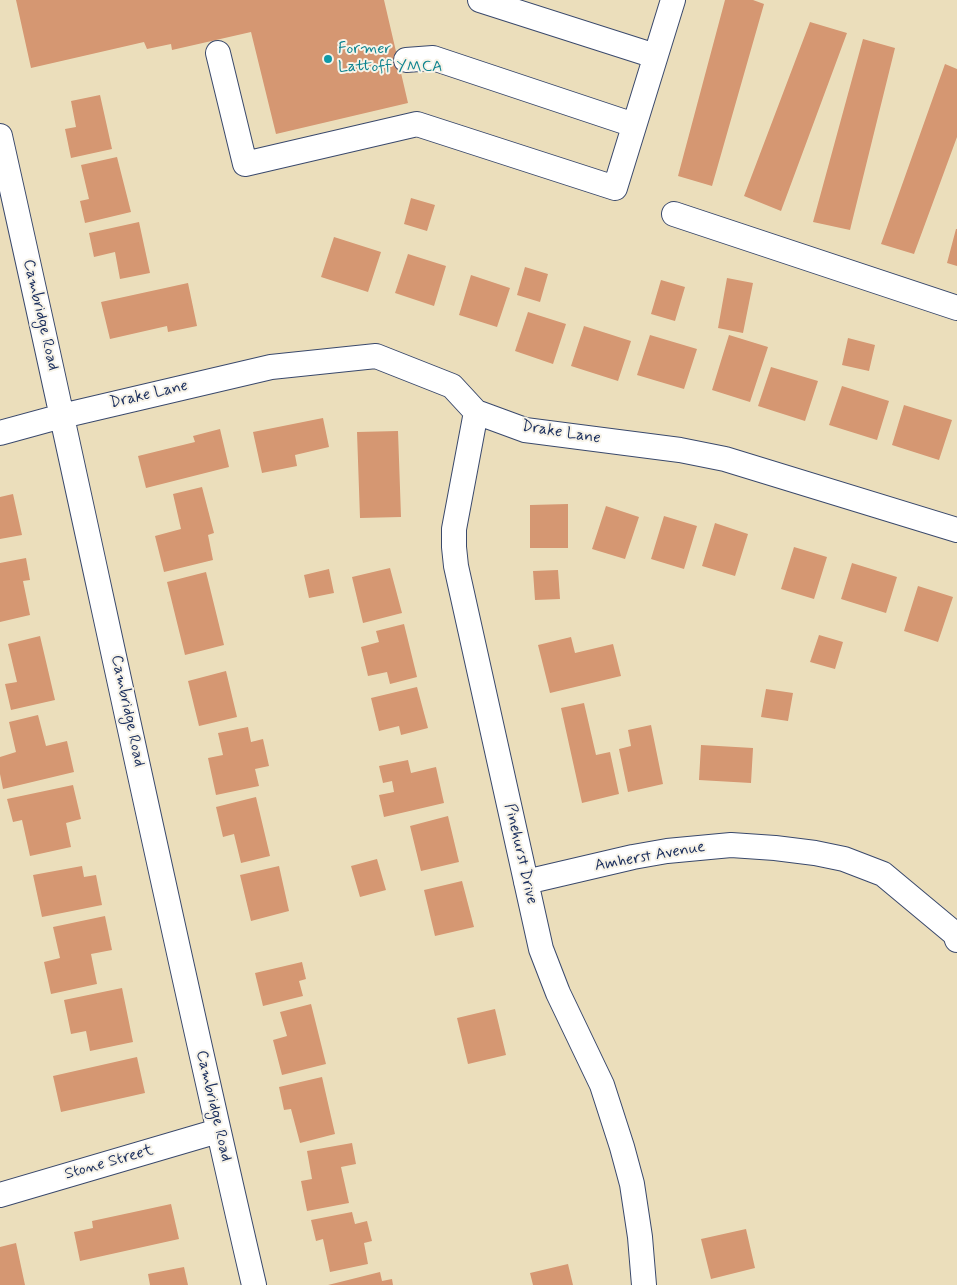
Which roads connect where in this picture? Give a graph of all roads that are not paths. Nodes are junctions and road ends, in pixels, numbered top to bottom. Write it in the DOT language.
graph roads {
  1 [pos="480,0"];
  2 [pos="672,0"];
  3 [pos="218,53"];
  4 [pos="656,56"];
  5 [pos="406,60"];
  6 [pos="634,125"];
  7 [pos="0,136"];
  8 [pos="674,214"];
  9 [pos="957,308"];
  10 [pos="476,412"];
  11 [pos="62,416"];
  12 [pos="0,433"];
  13 [pos="957,530"];
  14 [pos="526,882"];
  15 [pos="957,940"];
  16 [pos="218,1131"];
  17 [pos="0,1194"];
  18 [pos="254,1285"];
  19 [pos="644,1285"];
  1 -- 4 [label="street"];
  2 -- 4 [label="street"];
  3 -- 6 [label="street"];
  4 -- 6 [label="street"];
  5 -- 6 [label="street"];
  7 -- 11 [label="street, Cambridge Road"];
  8 -- 9 [label="street"];
  10 -- 11 [label="street, Drake Lane"];
  10 -- 13 [label="street, Drake Lane"];
  10 -- 14 [label="street, Pinehurst Drive"];
  11 -- 12 [label="street, Drake Lane"];
  11 -- 16 [label="street, Cambridge Road"];
  14 -- 15 [label="street, Amherst Avenue"];
  14 -- 19 [label="street, Pinehurst Drive"];
  16 -- 17 [label="street, Stone Street"];
  16 -- 18 [label="street, Cambridge Road"];
}
